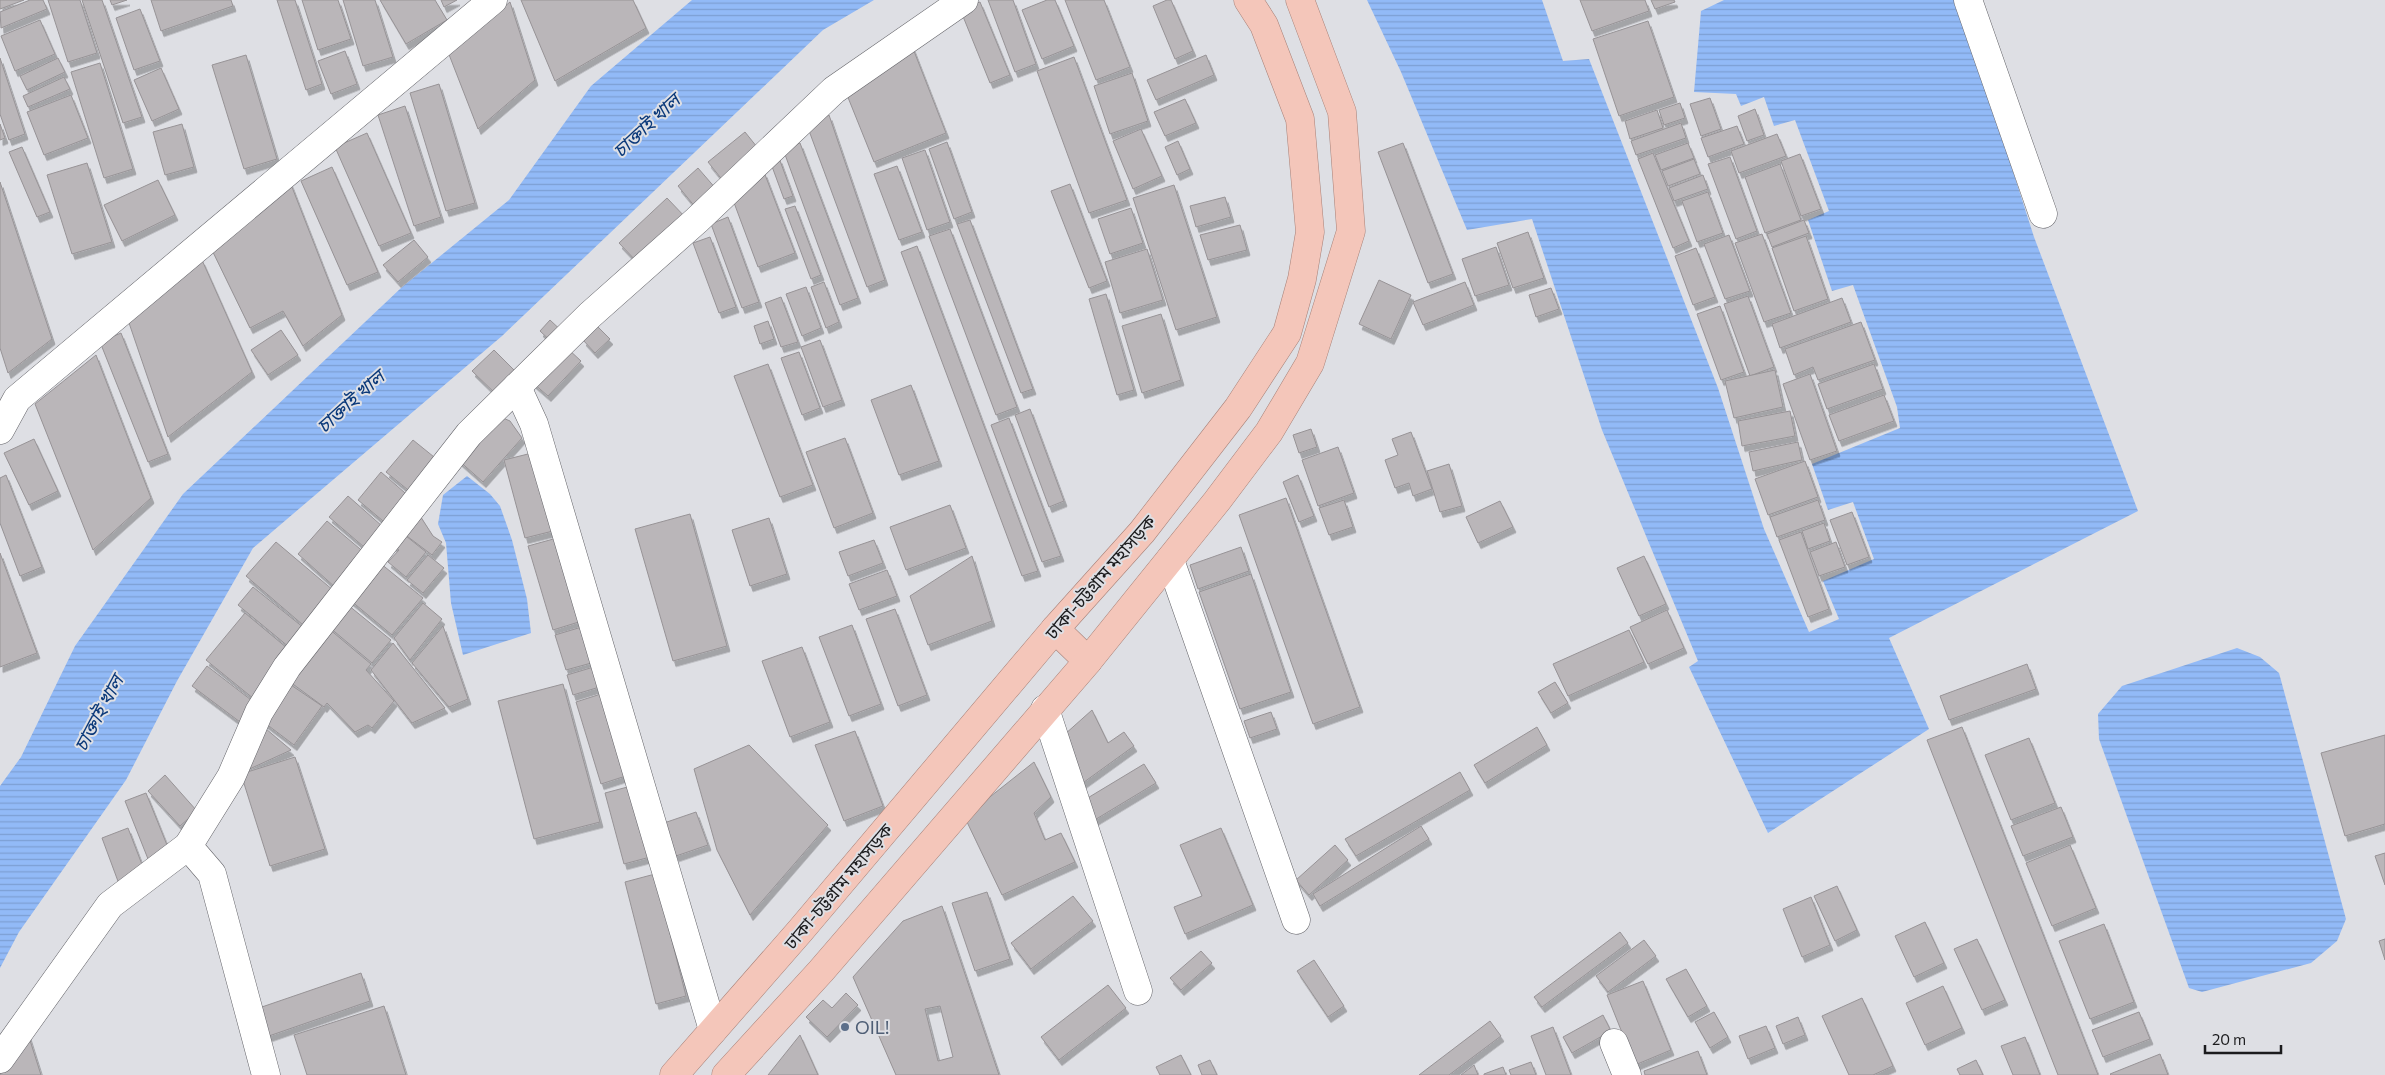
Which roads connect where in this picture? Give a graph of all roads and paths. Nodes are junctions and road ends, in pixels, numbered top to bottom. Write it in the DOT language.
graph roads {
  1 [pos="493,0"];
  2 [pos="964,0"];
  3 [pos="1248,0"];
  4 [pos="1300,0"];
  5 [pos="1968,0"];
  6 [pos="2043,214"];
  7 [pos="517,386"];
  8 [pos="0,430"];
  9 [pos="1170,560"];
  10 [pos="1055,629"];
  11 [pos="1088,661"];
  12 [pos="1045,710"];
  13 [pos="188,846"];
  14 [pos="1296,920"];
  15 [pos="1138,991"];
  16 [pos="713,1030"];
  17 [pos="1614,1043"];
  18 [pos="0,1059"];
  19 [pos="266,1075"];
  20 [pos="674,1075"];
  21 [pos="726,1075"];
  22 [pos="1628,1075"];
  1 -- 8 [label="street"];
  2 -- 7 [label="street"];
  3 -- 10 [label="highway, ঢাকা-চট্টগ্রাম মহাসড়ক"];
  4 -- 9 [label="highway"];
  5 -- 6 [label="street"];
  7 -- 13 [label="street"];
  7 -- 16 [label="street"];
  9 -- 11 [label="highway"];
  9 -- 14 [label="street"];
  10 -- 11 [label="highway"];
  10 -- 16 [label="highway, ঢাকা-চট্টগ্রাম মহাসড়ক"];
  11 -- 12 [label="highway"];
  12 -- 15 [label="street"];
  12 -- 21 [label="highway"];
  13 -- 18 [label="street"];
  13 -- 19 [label="street"];
  16 -- 20 [label="highway, ঢাকা-চট্টগ্রাম মহাসড়ক"];
  17 -- 22 [label="street"];
}
